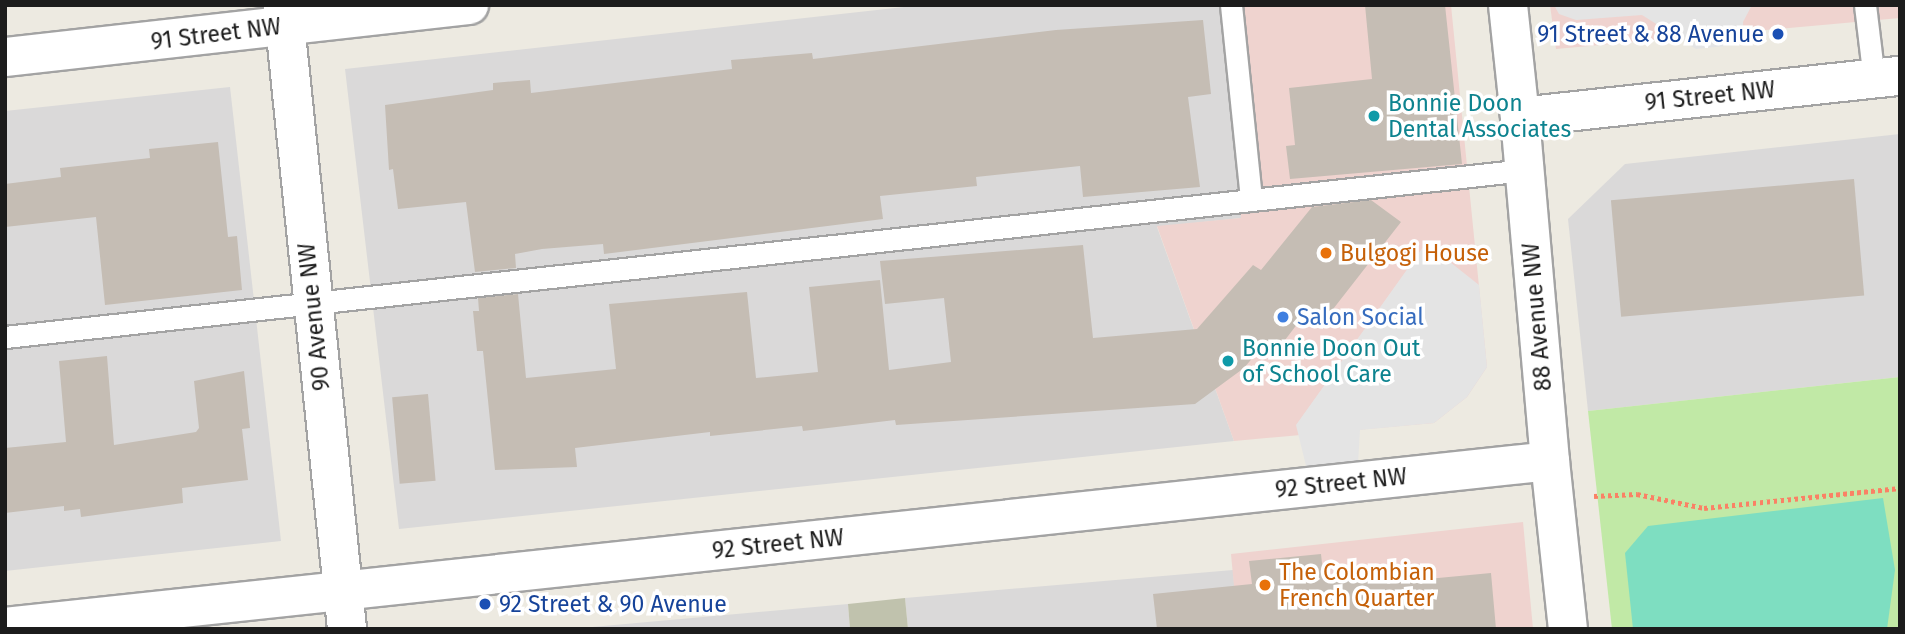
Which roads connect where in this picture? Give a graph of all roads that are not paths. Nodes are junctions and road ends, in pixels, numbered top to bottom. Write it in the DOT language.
graph roads {
  1 [pos="469,5"];
  2 [pos="1231,5"];
  3 [pos="1508,5"];
  4 [pos="1865,5"];
  5 [pos="284,16"];
  6 [pos="5,57"];
  7 [pos="1887,78"];
  8 [pos="1520,117"];
  9 [pos="1525,170"];
  10 [pos="1251,200"];
  11 [pos="312,304"];
  12 [pos="5,338"];
  13 [pos="1550,461"];
  14 [pos="343,591"];
  15 [pos="5,627"];
  16 [pos="347,629"];
  17 [pos="1568,629"];
  1 -- 5 [label="street, 91 Street NW"];
  2 -- 10 [label="lane"];
  3 -- 8 [label="street, 88 Avenue NW"];
  4 -- 7 [label="lane"];
  5 -- 6 [label="street, 91 Street NW"];
  5 -- 11 [label="street, 90 Avenue NW"];
  7 -- 8 [label="street, 91 Street NW"];
  8 -- 9 [label="street, 88 Avenue NW"];
  9 -- 10 [label="lane"];
  9 -- 13 [label="street, 88 Avenue NW"];
  10 -- 11 [label="lane"];
  11 -- 12 [label="lane"];
  11 -- 14 [label="street, 90 Avenue NW"];
  13 -- 14 [label="street, 92 Street NW"];
  13 -- 17 [label="street, 88 Avenue NW"];
  14 -- 15 [label="street, 92 Street NW"];
  14 -- 16 [label="street, 90 Avenue NW"];
}
